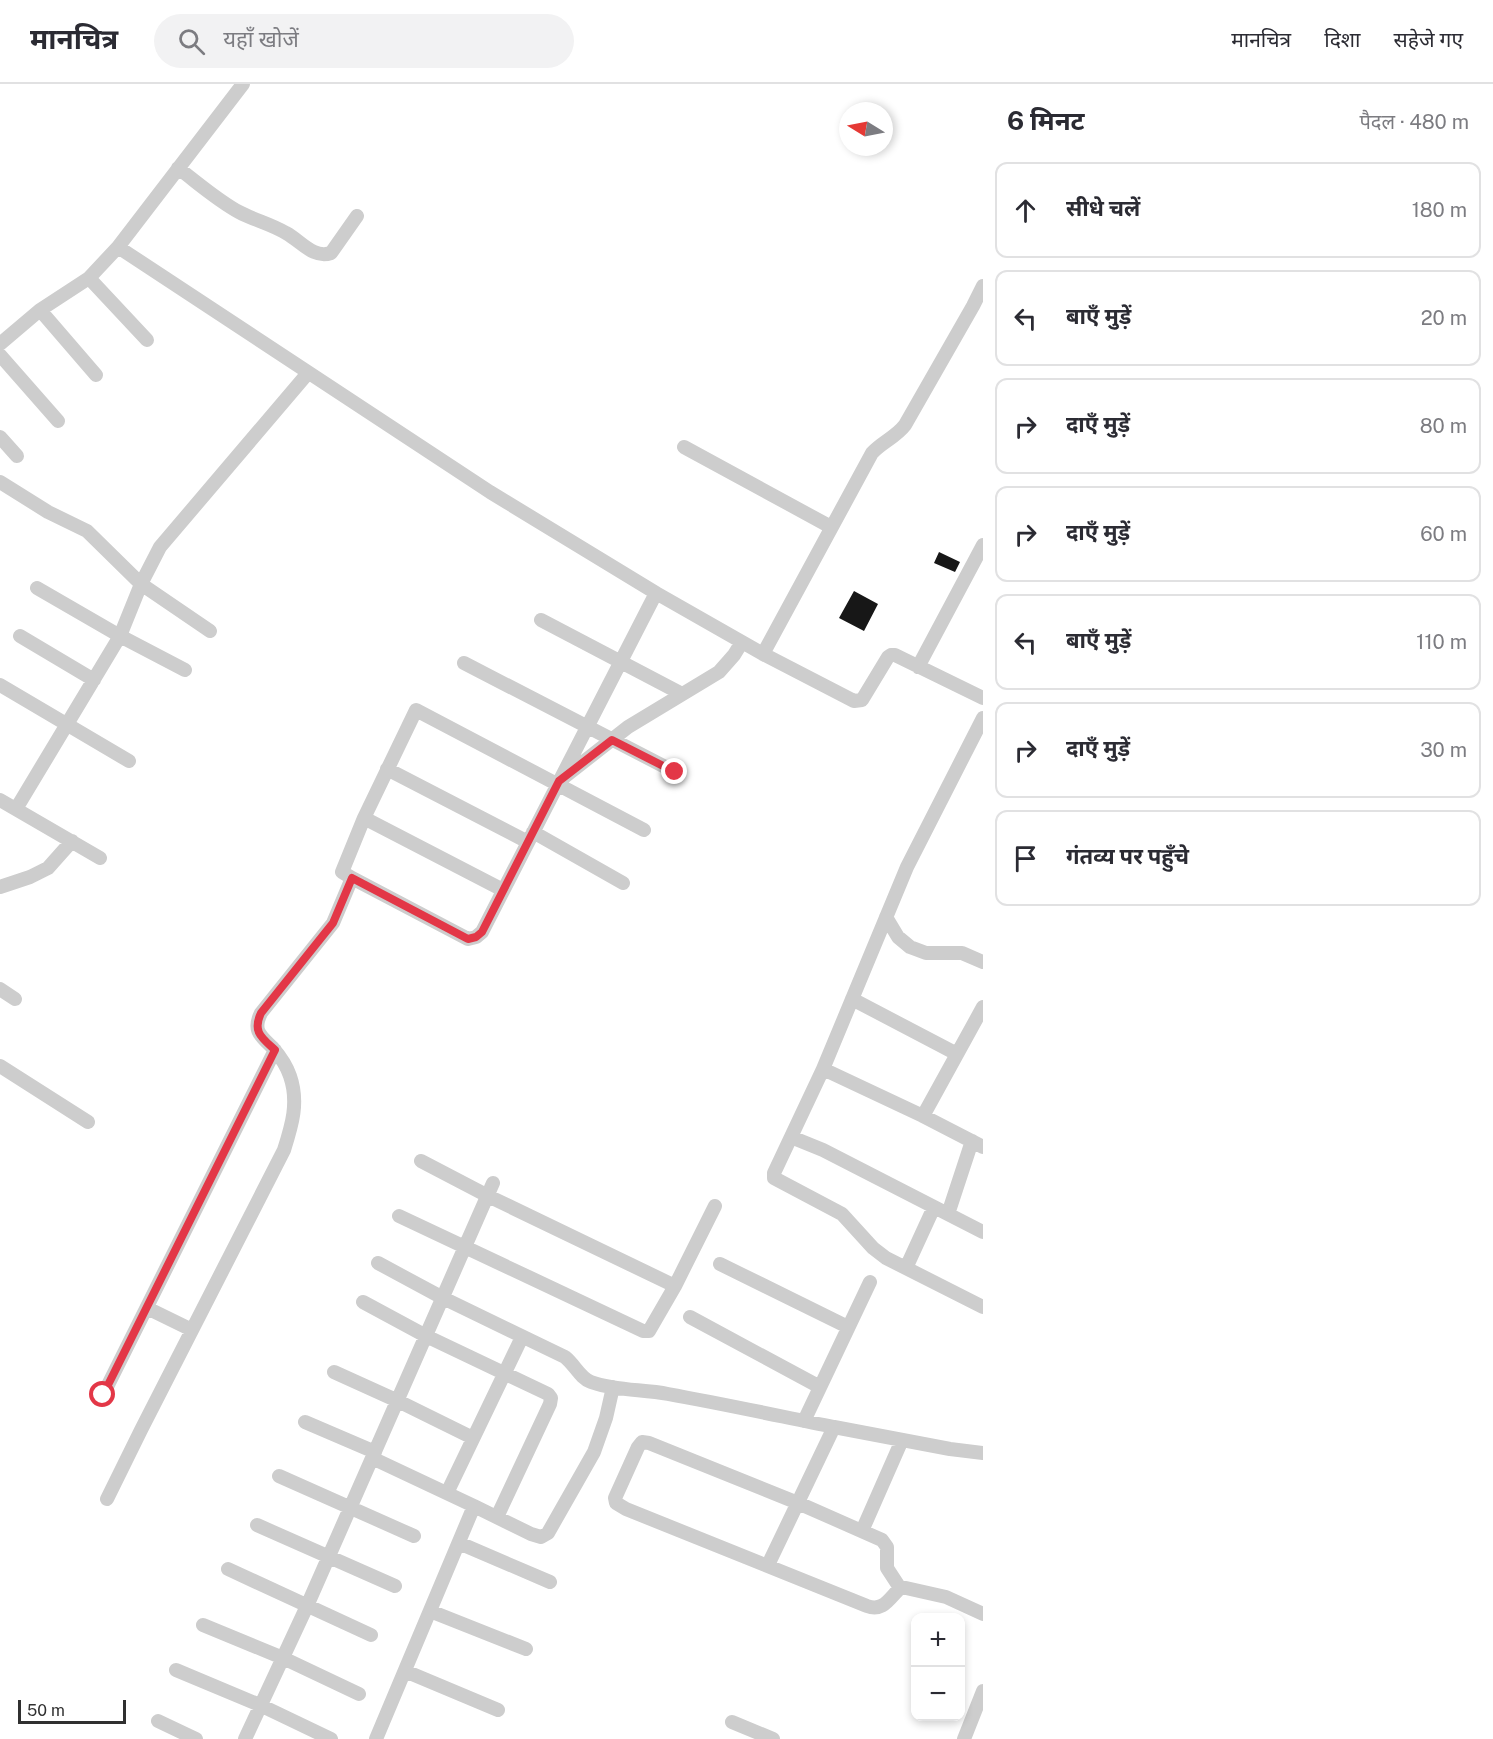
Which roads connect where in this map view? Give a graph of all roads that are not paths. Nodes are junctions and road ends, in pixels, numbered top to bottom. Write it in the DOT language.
graph roads {
  1 [pos="243,84"];
  2 [pos="178,168"];
  3 [pos="357,216"];
  4 [pos="118,247"];
  5 [pos="89,278"];
  6 [pos="983,286"];
  7 [pos="40,310"];
  8 [pos="147,340"];
  9 [pos="0,344"];
  10 [pos="0,355"];
  11 [pos="308,373"];
  12 [pos="96,375"];
  13 [pos="58,421"];
  14 [pos="0,437"];
  15 [pos="684,447"];
  16 [pos="17,456"];
  17 [pos="0,482"];
  18 [pos="831,527"];
  19 [pos="983,545"];
  20 [pos="141,584"];
  21 [pos="37,588"];
  22 [pos="656,593"];
  23 [pos="541,620"];
  24 [pos="210,631"];
  25 [pos="20,636"];
  26 [pos="120,636"];
  27 [pos="742,642"];
  28 [pos="763,654"];
  29 [pos="621,662"];
  30 [pos="464,663"];
  31 [pos="918,667"];
  32 [pos="185,670"];
  33 [pos="94,680"];
  34 [pos="0,685"];
  35 [pos="682,694"];
  36 [pos="983,698"];
  37 [pos="983,718"];
  38 [pos="67,726"];
  39 [pos="587,726"];
  40 [pos="612,740"];
  41 [pos="129,761"];
  42 [pos="387,769"];
  43 [pos="675,772"];
  44 [pos="558,782"];
  45 [pos="0,800"];
  46 [pos="16,809"];
  47 [pos="364,818"];
  48 [pos="644,830"];
  49 [pos="531,837"];
  50 [pos="72,841"];
  51 [pos="100,858"];
  52 [pos="352,878"];
  53 [pos="623,883"];
  54 [pos="0,887"];
  55 [pos="503,890"];
  56 [pos="886,916"];
  57 [pos="983,962"];
  58 [pos="0,989"];
  59 [pos="15,999"];
  60 [pos="852,999"];
  61 [pos="983,1007"];
  62 [pos="275,1050"];
  63 [pos="957,1054"];
  64 [pos="0,1066"];
  65 [pos="823,1069"];
  66 [pos="923,1116"];
  67 [pos="88,1122"];
  68 [pos="791,1137"];
  69 [pos="977,1144"];
  70 [pos="421,1161"];
  71 [pos="490,1190"];
  72 [pos="715,1206"];
  73 [pos="934,1207"];
  74 [pos="948,1214"];
  75 [pos="399,1216"];
  76 [pos="983,1232"];
  77 [pos="465,1248"];
  78 [pos="378,1263"];
  79 [pos="720,1264"];
  80 [pos="906,1268"];
  81 [pos="870,1282"];
  82 [pos="675,1286"];
  83 [pos="443,1298"];
  84 [pos="363,1302"];
  85 [pos="983,1307"];
  86 [pos="147,1308"];
  87 [pos="690,1317"];
  88 [pos="848,1327"];
  89 [pos="192,1330"];
  90 [pos="426,1336"];
  91 [pos="522,1336"];
  92 [pos="334,1372"];
  93 [pos="505,1373"];
  94 [pos="613,1388"];
  95 [pos="820,1388"];
  96 [pos="103,1395"];
  97 [pos="398,1401"];
  98 [pos="804,1421"];
  99 [pos="305,1422"];
  100 [pos="834,1427"];
  101 [pos="473,1438"];
  102 [pos="902,1440"];
  103 [pos="983,1453"];
  104 [pos="374,1455"];
  105 [pos="279,1476"];
  106 [pos="447,1493"];
  107 [pos="107,1499"];
  108 [pos="798,1503"];
  109 [pos="474,1506"];
  110 [pos="350,1508"];
  111 [pos="497,1518"];
  112 [pos="257,1525"];
  113 [pos="862,1531"];
  114 [pos="414,1536"];
  115 [pos="459,1543"];
  116 [pos="328,1556"];
  117 [pos="768,1565"];
  118 [pos="228,1569"];
  119 [pos="550,1582"];
  120 [pos="395,1586"];
  121 [pos="900,1588"];
  122 [pos="307,1606"];
  123 [pos="430,1611"];
  124 [pos="983,1614"];
  125 [pos="203,1625"];
  126 [pos="372,1635"];
  127 [pos="526,1649"];
  128 [pos="283,1658"];
  129 [pos="176,1670"];
  130 [pos="405,1671"];
  131 [pos="983,1691"];
  132 [pos="359,1694"];
  133 [pos="261,1706"];
  134 [pos="498,1710"];
  135 [pos="158,1721"];
  136 [pos="732,1722"];
  137 [pos="976,1726"];
  138 [pos="378,1738"];
  139 [pos="196,1739"];
  140 [pos="245,1739"];
  141 [pos="332,1739"];
  142 [pos="774,1739"];
  143 [pos="964,1739"];
  1 -- 2 [label="street"];
  2 -- 3 [label="street"];
  2 -- 4 [label="street"];
  4 -- 5 [label="street"];
  4 -- 11 [label="street"];
  5 -- 7 [label="street"];
  5 -- 8 [label="street"];
  6 -- 18 [label="street"];
  7 -- 9 [label="street"];
  7 -- 12 [label="street"];
  10 -- 13 [label="street"];
  11 -- 20 [label="street"];
  11 -- 22 [label="street"];
  14 -- 16 [label="street"];
  15 -- 18 [label="street"];
  17 -- 20 [label="street"];
  18 -- 28 [label="street"];
  19 -- 31 [label="street"];
  20 -- 24 [label="street"];
  20 -- 26 [label="street"];
  21 -- 26 [label="street"];
  22 -- 27 [label="street"];
  22 -- 29 [label="street"];
  23 -- 29 [label="street"];
  25 -- 33 [label="street"];
  26 -- 32 [label="street"];
  26 -- 33 [label="street"];
  27 -- 28 [label="street"];
  27 -- 35 [label="street"];
  28 -- 31 [label="street"];
  29 -- 35 [label="street"];
  29 -- 39 [label="street"];
  30 -- 39 [label="street"];
  31 -- 36 [label="street"];
  33 -- 38 [label="street"];
  34 -- 38 [label="street"];
  35 -- 40 [label="street"];
  37 -- 56 [label="street"];
  38 -- 41 [label="street"];
  38 -- 46 [label="street"];
  39 -- 40 [label="street"];
  39 -- 44 [label="street"];
  40 -- 43 [label="street"];
  40 -- 44 [label="street"];
  42 -- 44 [label="street"];
  42 -- 47 [label="street"];
  42 -- 49 [label="street"];
  44 -- 48 [label="street"];
  44 -- 49 [label="street"];
  45 -- 46 [label="street"];
  46 -- 50 [label="street"];
  47 -- 52 [label="street"];
  47 -- 55 [label="street"];
  49 -- 53 [label="street"];
  49 -- 55 [label="street"];
  50 -- 51 [label="street"];
  50 -- 54 [label="street"];
  52 -- 55 [label="street"];
  52 -- 62 [label="street"];
  56 -- 57 [label="street"];
  56 -- 60 [label="street"];
  58 -- 59 [label="street"];
  60 -- 63 [label="street"];
  60 -- 65 [label="street"];
  61 -- 63 [label="street"];
  62 -- 86 [label="street"];
  62 -- 89 [label="street"];
  63 -- 66 [label="street"];
  64 -- 67 [label="street"];
  65 -- 66 [label="street"];
  65 -- 68 [label="street"];
  66 -- 69 [label="street"];
  68 -- 73 [label="street"];
  68 -- 80 [label="street"];
  69 -- 74 [label="street"];
  70 -- 71 [label="street"];
  71 -- 77 [label="street"];
  71 -- 82 [label="street"];
  72 -- 82 [label="street"];
  73 -- 74 [label="street"];
  73 -- 80 [label="street"];
  74 -- 76 [label="street"];
  75 -- 77 [label="street"];
  77 -- 82 [label="street"];
  77 -- 83 [label="street"];
  78 -- 83 [label="street"];
  79 -- 88 [label="street"];
  80 -- 85 [label="street"];
  81 -- 88 [label="street"];
  83 -- 90 [label="street"];
  83 -- 91 [label="street"];
  84 -- 90 [label="street"];
  86 -- 89 [label="street"];
  86 -- 96 [label="street"];
  87 -- 95 [label="street"];
  88 -- 95 [label="street"];
  89 -- 107 [label="street"];
  90 -- 93 [label="street"];
  90 -- 97 [label="street"];
  91 -- 93 [label="street"];
  91 -- 94 [label="street"];
  92 -- 97 [label="street"];
  93 -- 101 [label="street"];
  93 -- 111 [label="street"];
  94 -- 98 [label="street"];
  94 -- 111 [label="street"];
  95 -- 98 [label="street"];
  97 -- 101 [label="street"];
  97 -- 104 [label="street"];
  98 -- 100 [label="street"];
  99 -- 104 [label="street"];
  100 -- 102 [label="street"];
  100 -- 108 [label="street"];
  101 -- 106 [label="street"];
  102 -- 103 [label="street"];
  102 -- 113 [label="street"];
  104 -- 106 [label="street"];
  104 -- 110 [label="street"];
  105 -- 110 [label="street"];
  106 -- 109 [label="street"];
  108 -- 113 [label="street"];
  108 -- 117 [label="street"];
  108 -- 117 [label="street"];
  109 -- 111 [label="street"];
  109 -- 115 [label="street"];
  110 -- 114 [label="street"];
  110 -- 116 [label="street"];
  112 -- 116 [label="street"];
  113 -- 121 [label="street"];
  115 -- 119 [label="street"];
  115 -- 123 [label="street"];
  116 -- 120 [label="street"];
  116 -- 122 [label="street"];
  117 -- 121 [label="street"];
  118 -- 122 [label="street"];
  121 -- 124 [label="street"];
  122 -- 126 [label="street"];
  122 -- 128 [label="street"];
  123 -- 127 [label="street"];
  123 -- 130 [label="street"];
  125 -- 128 [label="street"];
  128 -- 132 [label="street"];
  128 -- 133 [label="street"];
  129 -- 133 [label="street"];
  130 -- 134 [label="street"];
  130 -- 138 [label="street"];
  131 -- 137 [label="street"];
  133 -- 140 [label="street"];
  133 -- 141 [label="street"];
  135 -- 139 [label="street"];
  136 -- 142 [label="street"];
  137 -- 143 [label="street"];
}
